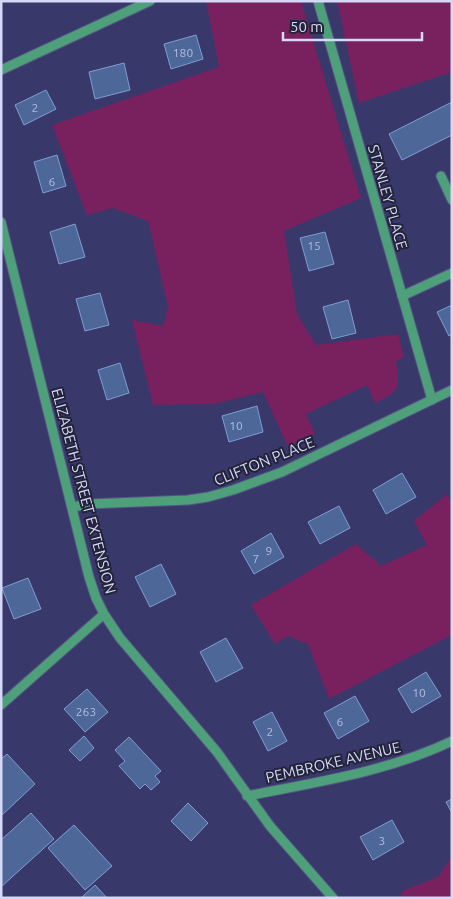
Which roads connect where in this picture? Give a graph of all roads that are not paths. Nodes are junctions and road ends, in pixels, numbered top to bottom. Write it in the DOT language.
graph roads {
  1 [pos="150,1"];
  2 [pos="318,1"];
  3 [pos="1,70"];
  4 [pos="441,176"];
  5 [pos="452,200"];
  6 [pos="1,222"];
  7 [pos="452,273"];
  8 [pos="402,296"];
  9 [pos="452,390"];
  10 [pos="432,400"];
  11 [pos="73,507"];
  12 [pos="104,614"];
  13 [pos="1,705"];
  14 [pos="452,741"];
  15 [pos="247,796"];
  16 [pos="334,898"];
  1 -- 3 [label="street"];
  2 -- 8 [label="street, STANLEY PLACE"];
  4 -- 5 [label="street"];
  6 -- 11 [label="street, ELIZABETH STREET EXTENSION"];
  7 -- 8 [label="street"];
  8 -- 10 [label="street, STANLEY PLACE"];
  9 -- 10 [label="street, CLIFTON PLACE"];
  10 -- 11 [label="street, CLIFTON PLACE"];
  11 -- 12 [label="street, ELIZABETH STREET EXTENSION"];
  12 -- 13 [label="street"];
  12 -- 15 [label="street, ELIZABETH STREET EXTENSION"];
  14 -- 15 [label="street, PEMBROKE AVENUE"];
  15 -- 16 [label="street, ELIZABETH STREET EXTENSION"];
}
